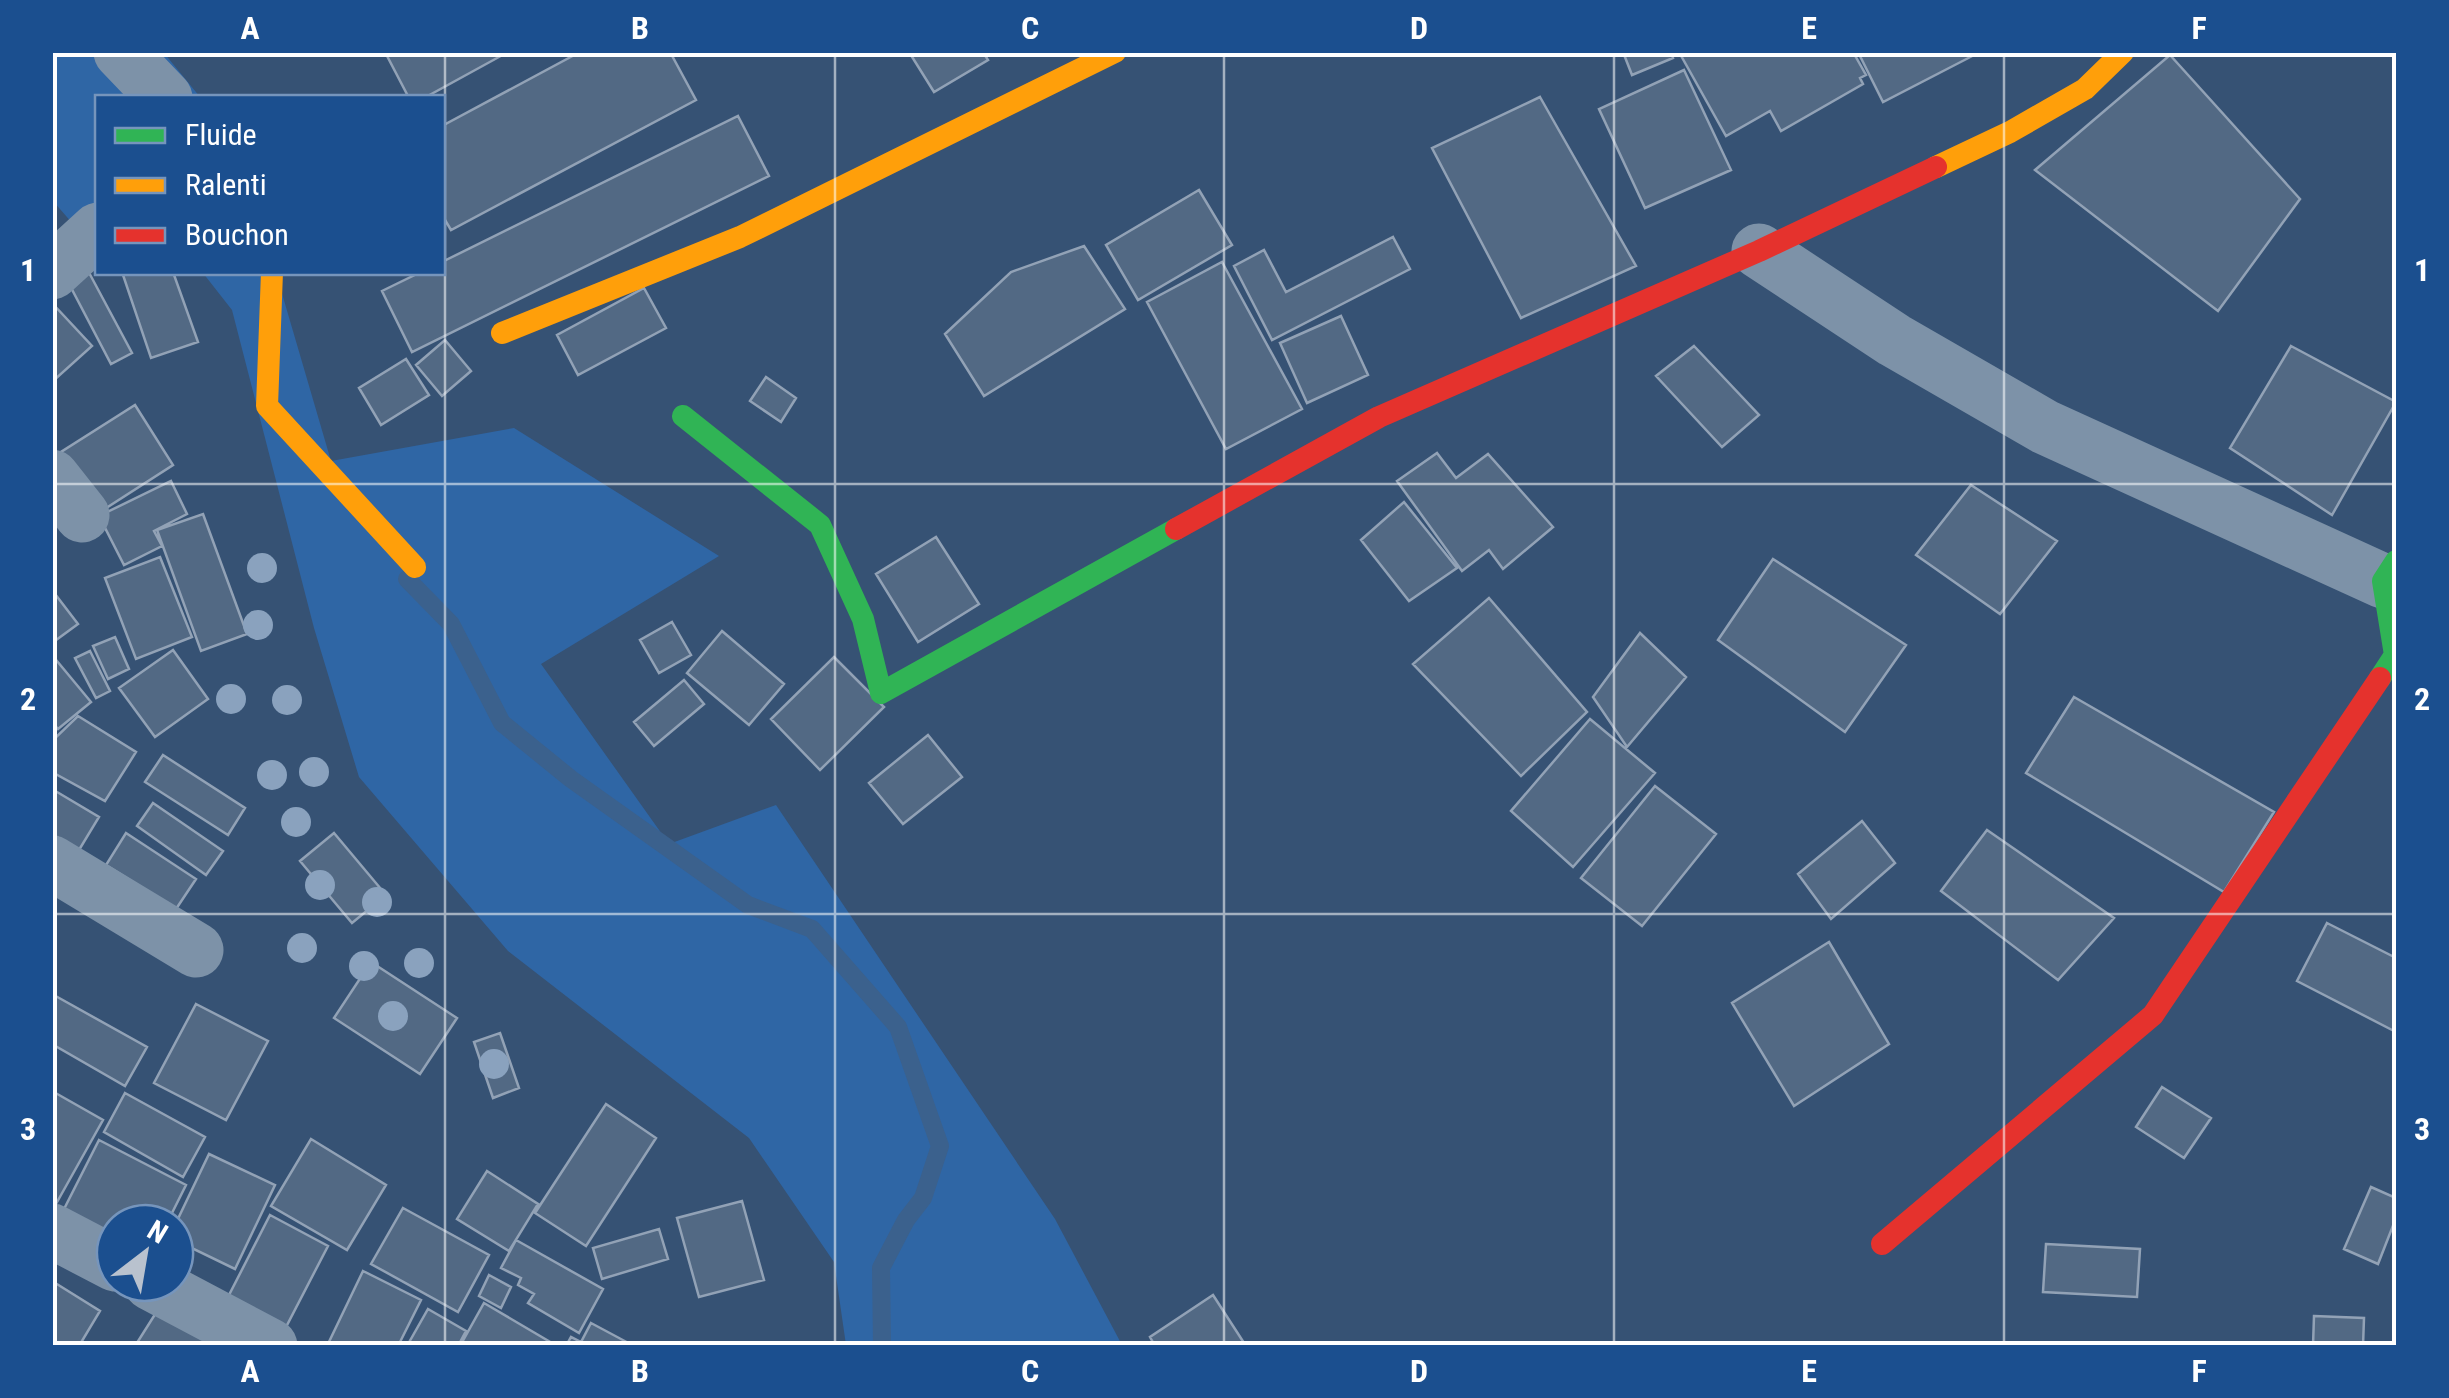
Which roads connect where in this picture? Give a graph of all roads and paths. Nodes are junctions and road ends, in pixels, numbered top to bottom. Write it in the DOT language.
graph roads {
  1 [pos="122,52"];
  2 [pos="1116,52"];
  3 [pos="2123,52"];
  4 [pos="162,95"];
  5 [pos="95,233"];
  6 [pos="1759,251"];
  7 [pos="52,272"];
  8 [pos="272,275"];
  9 [pos="502,333"];
  10 [pos="682,416"];
  11 [pos="415,567"];
  12 [pos="2390,571"];
  13 [pos="2396,656"];
  14 [pos="56,872"];
  15 [pos="196,950"];
  16 [pos="52,1231"];
  17 [pos="1882,1244"];
  18 [pos="95,1254"];
  19 [pos="189,1303"];
  20 [pos="270,1346"];
  1 -- 4 [label="street"];
  2 -- 9 [label="street"];
  3 -- 6 [label="street"];
  5 -- 7 [label="street"];
  6 -- 10 [label="street"];
  6 -- 12 [label="street"];
  8 -- 11 [label="street"];
  12 -- 13 [label="street"];
  13 -- 17 [label="street"];
  14 -- 15 [label="street"];
  16 -- 18 [label="street"];
  19 -- 20 [label="street"];
}
